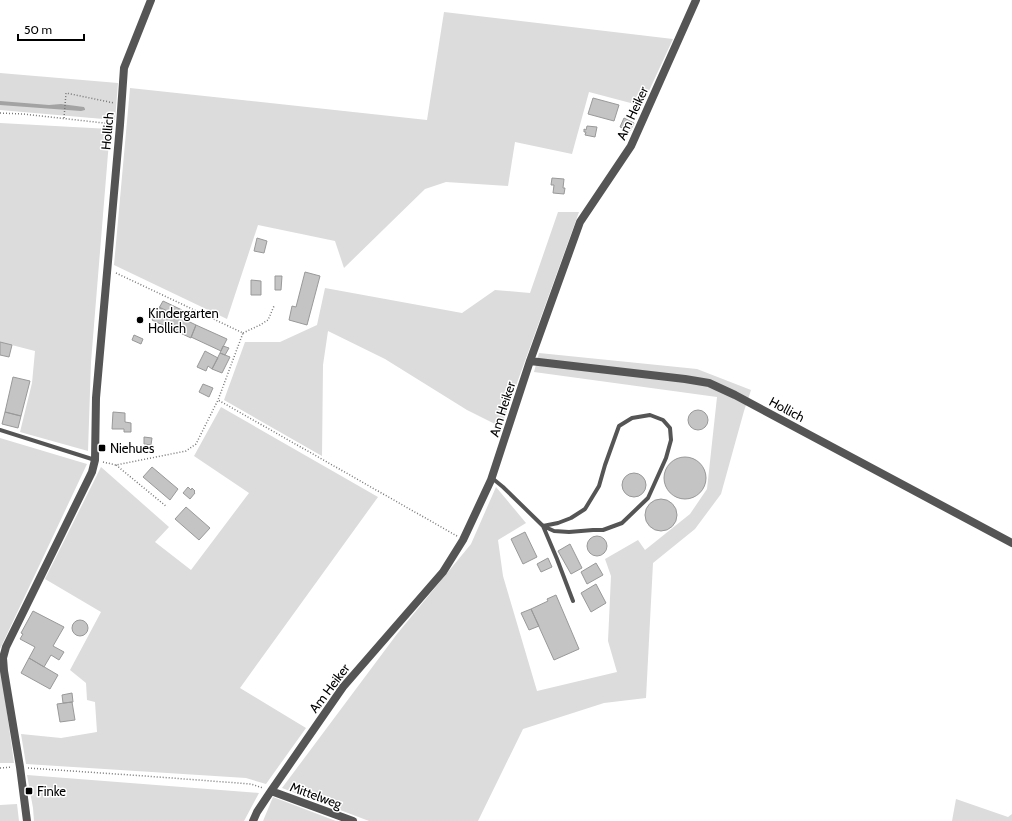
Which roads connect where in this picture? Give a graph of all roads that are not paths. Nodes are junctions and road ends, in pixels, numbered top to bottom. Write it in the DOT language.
graph roads {
  1 [pos="151,0"];
  2 [pos="696,0"];
  3 [pos="530,361"];
  4 [pos="0,430"];
  5 [pos="95,460"];
  6 [pos="492,478"];
  7 [pos="543,526"];
  8 [pos="1012,543"];
  9 [pos="573,600"];
  10 [pos="271,791"];
  11 [pos="27,821"];
  12 [pos="253,821"];
  13 [pos="353,821"];
  1 -- 5 [label="street, Hollich"];
  2 -- 3 [label="street, Am Heiker"];
  3 -- 6 [label="street, Am Heiker"];
  3 -- 8 [label="street, Hollich"];
  4 -- 5 [label="lane"];
  5 -- 11 [label="street, Hollich"];
  6 -- 7 [label="lane"];
  6 -- 10 [label="street, Am Heiker"];
  7 -- 7 [label="lane"];
  7 -- 9 [label="lane"];
  10 -- 12 [label="street, Am Heiker"];
  10 -- 13 [label="street, Mittelweg"];
}
